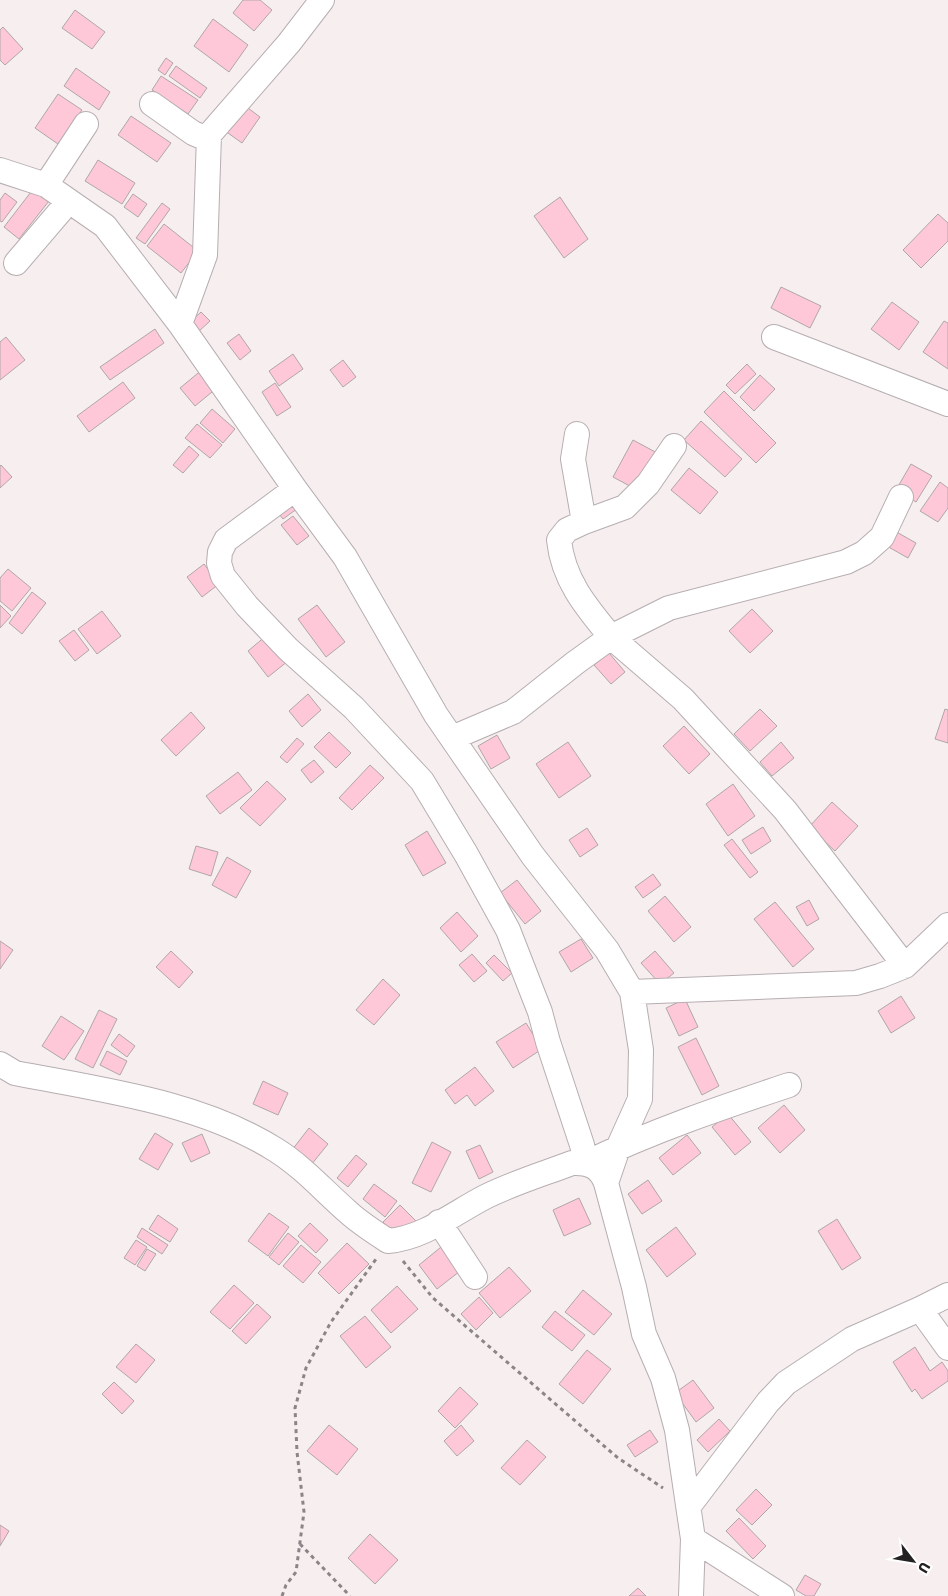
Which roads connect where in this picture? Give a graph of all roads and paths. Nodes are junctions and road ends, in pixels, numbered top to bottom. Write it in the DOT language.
graph roads {
  1 [pos="322,0"];
  2 [pos="152,104"];
  3 [pos="86,124"];
  4 [pos="209,134"];
  5 [pos="0,170"];
  6 [pos="46,185"];
  7 [pos="69,201"];
  8 [pos="16,263"];
  9 [pos="180,324"];
  10 [pos="774,337"];
  11 [pos="948,404"];
  12 [pos="577,434"];
  13 [pos="674,446"];
  14 [pos="295,489"];
  15 [pos="901,497"];
  16 [pos="584,522"];
  17 [pos="611,637"];
  18 [pos="452,738"];
  19 [pos="948,925"];
  20 [pos="905,966"];
  21 [pos="632,992"];
  22 [pos="0,1064"];
  23 [pos="789,1085"];
  24 [pos="618,1148"];
  25 [pos="586,1163"];
  26 [pos="606,1183"];
  27 [pos="439,1222"];
  28 [pos="388,1241"];
  29 [pos="475,1277"];
  30 [pos="948,1295"];
  31 [pos="920,1309"];
  32 [pos="948,1348"];
  33 [pos="689,1506"];
  34 [pos="693,1540"];
  35 [pos="300,1544"];
  36 [pos="282,1596"];
  37 [pos="350,1596"];
  38 [pos="691,1596"];
  39 [pos="782,1596"];
  1 -- 4 [label="street"];
  2 -- 4 [label="street"];
  3 -- 6 [label="street"];
  4 -- 9 [label="street"];
  5 -- 6 [label="street"];
  6 -- 7 [label="street"];
  7 -- 8 [label="street"];
  7 -- 9 [label="street"];
  9 -- 14 [label="street"];
  10 -- 11 [label="street"];
  12 -- 16 [label="street"];
  13 -- 16 [label="street"];
  14 -- 18 [label="street"];
  14 -- 25 [label="street"];
  15 -- 17 [label="street"];
  16 -- 17 [label="street"];
  17 -- 18 [label="street"];
  17 -- 20 [label="street"];
  18 -- 21 [label="street"];
  19 -- 20 [label="street"];
  20 -- 21 [label="street"];
  21 -- 24 [label="street"];
  22 -- 28 [label="street"];
  23 -- 24 [label="street"];
  24 -- 25 [label="street"];
  24 -- 26 [label="street"];
  25 -- 26 [label="street"];
  25 -- 27 [label="street"];
  26 -- 33 [label="street"];
  27 -- 28 [label="street"];
  27 -- 29 [label="street"];
  28 -- 33 [label="path"];
  28 -- 35 [label="path"];
  30 -- 31 [label="street"];
  31 -- 32 [label="street"];
  31 -- 33 [label="street"];
  33 -- 34 [label="street"];
  34 -- 38 [label="street"];
  34 -- 39 [label="street"];
  35 -- 36 [label="path"];
  35 -- 37 [label="path"];
}
